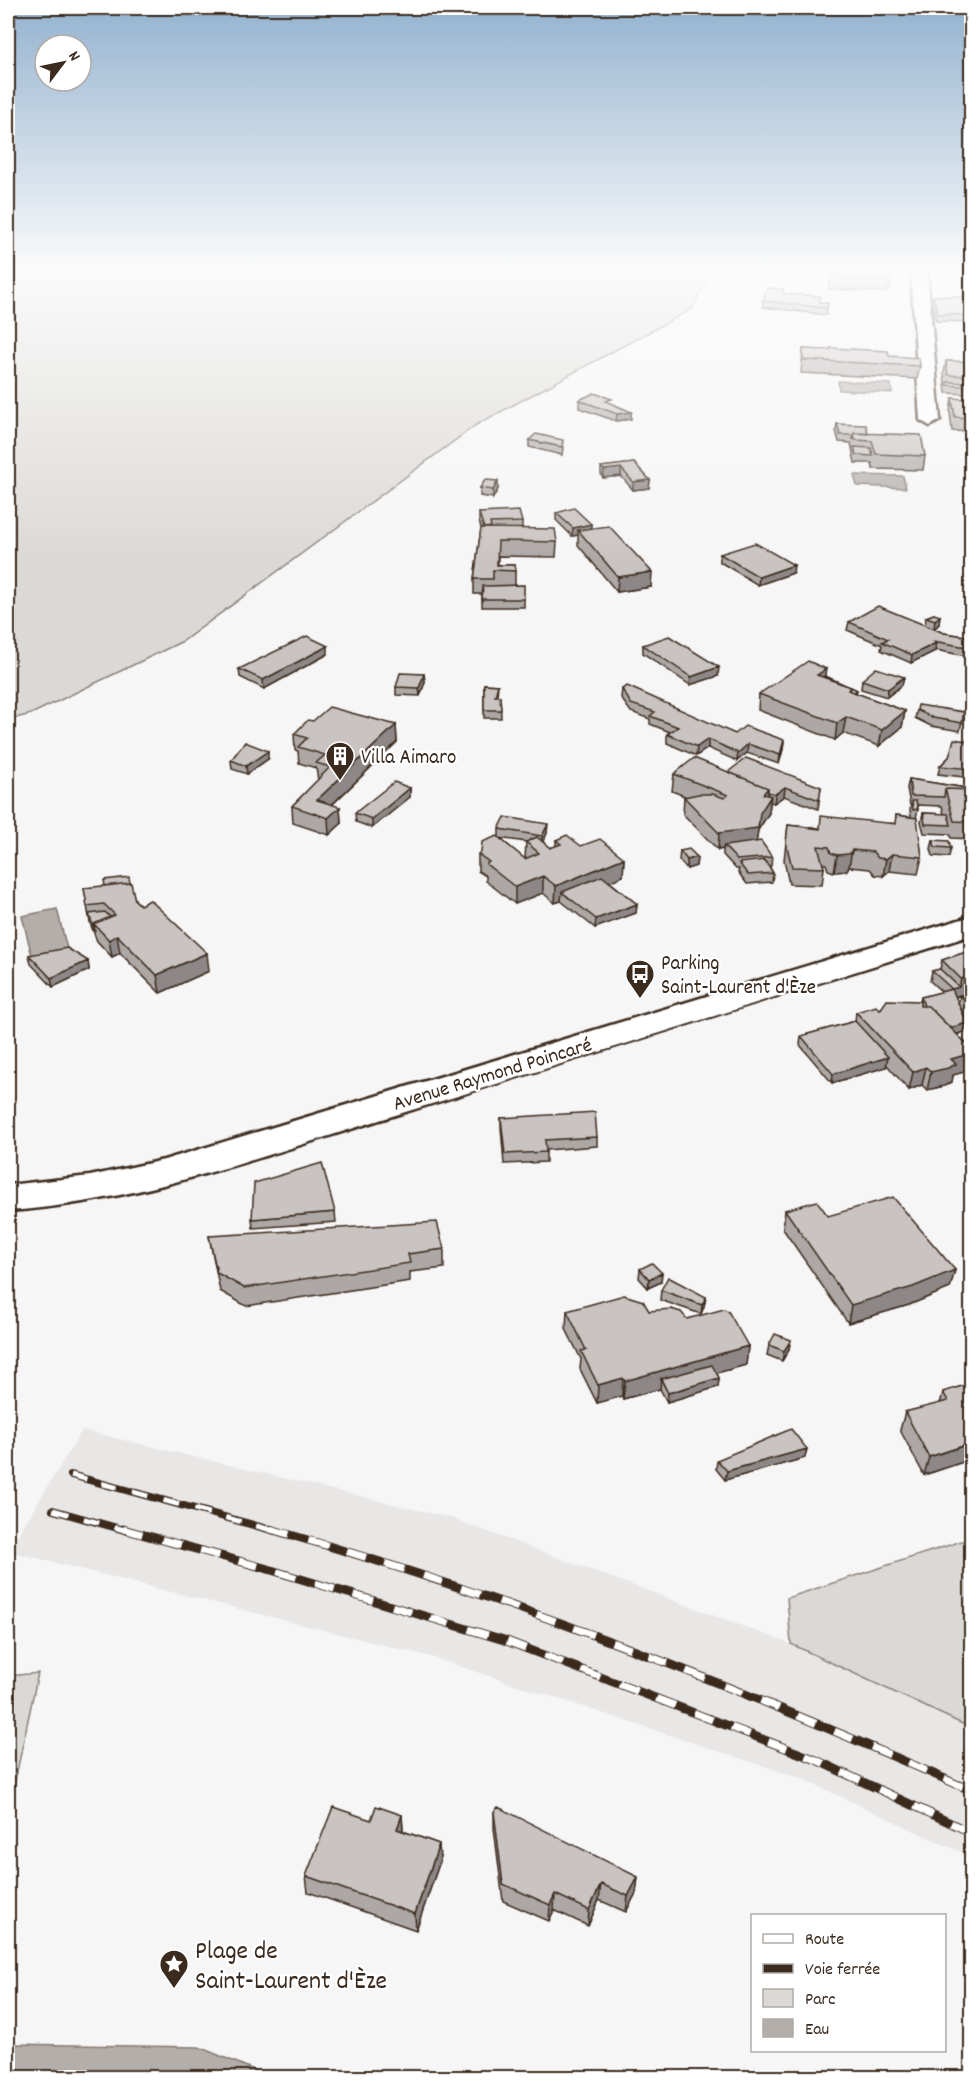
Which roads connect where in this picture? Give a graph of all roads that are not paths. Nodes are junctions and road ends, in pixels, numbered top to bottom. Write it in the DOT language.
graph roads {
  1 [pos="926,368"];
  2 [pos="930,420"];
  3 [pos="972,925"];
  4 [pos="8,1198"];
  1 -- 2 [label="main road"];
  3 -- 4 [label="main road, Avenue Raymond Poincaré"];
}
